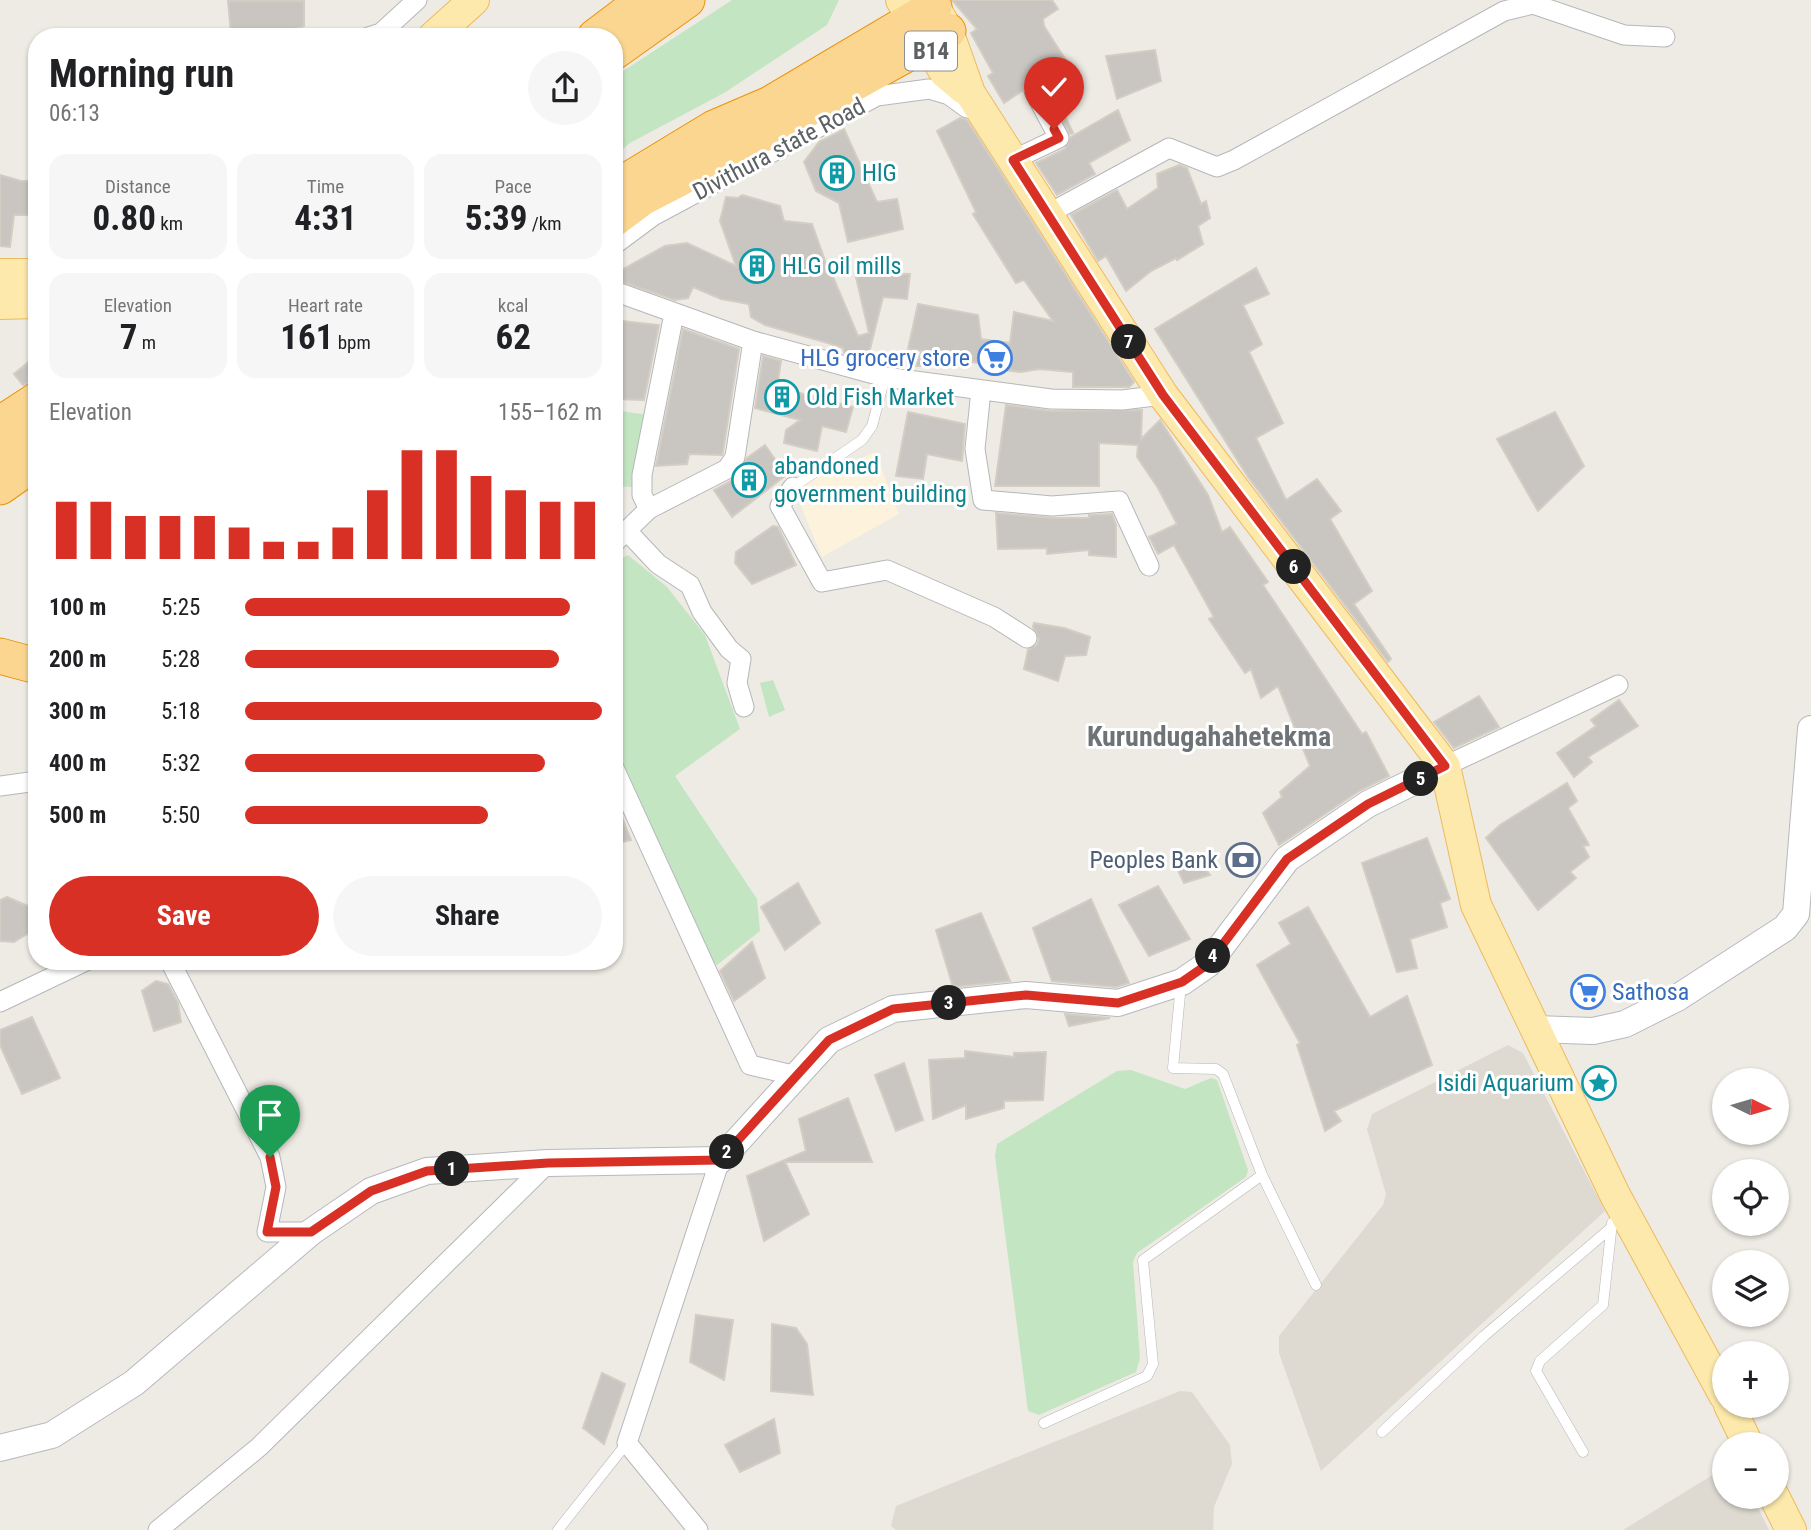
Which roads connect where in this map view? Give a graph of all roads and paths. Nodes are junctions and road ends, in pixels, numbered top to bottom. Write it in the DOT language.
graph roads {
  1 [pos="417,0"];
  2 [pos="474,0"];
  3 [pos="644,0"];
  4 [pos="687,0"];
  5 [pos="926,17"];
  6 [pos="386,28"];
  7 [pos="443,28"];
  8 [pos="607,28"];
  9 [pos="1665,37"];
  10 [pos="623,46"];
  11 [pos="1034,91"];
  12 [pos="990,123"];
  13 [pos="1013,160"];
  14 [pos="623,184"];
  15 [pos="623,212"];
  16 [pos="1048,214"];
  17 [pos="623,238"];
  18 [pos="0,274"];
  19 [pos="28,274"];
  20 [pos="623,294"];
  21 [pos="28,303"];
  22 [pos="0,304"];
  23 [pos="674,314"];
  24 [pos="753,341"];
  25 [pos="885,377"];
  26 [pos="981,390"];
  27 [pos="1163,395"];
  28 [pos="28,406"];
  29 [pos="0,424"];
  30 [pos="28,437"];
  31 [pos="0,456"];
  32 [pos="28,467"];
  33 [pos="0,487"];
  34 [pos="793,487"];
  35 [pos="649,509"];
  36 [pos="623,534"];
  37 [pos="623,539"];
  38 [pos="1149,566"];
  39 [pos="1027,638"];
  40 [pos="0,656"];
  41 [pos="28,664"];
  42 [pos="1618,685"];
  43 [pos="744,707"];
  44 [pos="1811,729"];
  45 [pos="1445,766"];
  46 [pos="28,782"];
  47 [pos="0,786"];
  48 [pos="623,788"];
  49 [pos="67,970"];
  50 [pos="175,970"];
  51 [pos="1182,982"];
  52 [pos="0,1002"];
  53 [pos="1535,1029"];
  54 [pos="797,1076"];
  55 [pos="720,1160"];
  56 [pos="548,1163"];
  57 [pos="1262,1175"];
  58 [pos="1615,1195"];
  59 [pos="1612,1227"];
  60 [pos="311,1232"];
  61 [pos="1316,1285"];
  62 [pos="1712,1373"];
  63 [pos="1044,1423"];
  64 [pos="1382,1432"];
  65 [pos="627,1443"];
  66 [pos="0,1448"];
  67 [pos="1584,1452"];
  68 [pos="1780,1509"];
  69 [pos="158,1530"];
  70 [pos="558,1530"];
  71 [pos="698,1530"];
  72 [pos="1791,1530"];
  1 -- 6 [label="street"];
  2 -- 7 [label="main road"];
  3 -- 8 [label="highway"];
  4 -- 10 [label="highway"];
  5 -- 12 [label="main road, B14"];
  5 -- 14 [label="highway"];
  5 -- 15 [label="highway"];
  9 -- 16 [label="street"];
  11 -- 13 [label="street"];
  12 -- 13 [label="main road, B14"];
  12 -- 17 [label="street, Divithura state Road"];
  13 -- 16 [label="main road, B14"];
  16 -- 27 [label="main road, B14"];
  18 -- 19 [label="main road"];
  20 -- 23 [label="street"];
  21 -- 22 [label="main road"];
  23 -- 24 [label="street"];
  23 -- 35 [label="street"];
  24 -- 25 [label="street"];
  24 -- 35 [label="street"];
  25 -- 26 [label="street"];
  25 -- 34 [label="lane"];
  26 -- 27 [label="street"];
  26 -- 38 [label="street"];
  27 -- 45 [label="main road, B14"];
  28 -- 29 [label="highway"];
  30 -- 31 [label="highway"];
  32 -- 33 [label="highway"];
  34 -- 39 [label="street"];
  35 -- 36 [label="street"];
  37 -- 43 [label="street"];
  40 -- 41 [label="highway"];
  42 -- 45 [label="street"];
  44 -- 53 [label="street"];
  45 -- 51 [label="street"];
  45 -- 53 [label="main road, B14"];
  46 -- 47 [label="street"];
  48 -- 54 [label="street"];
  49 -- 52 [label="street"];
  50 -- 60 [label="street"];
  51 -- 54 [label="street"];
  51 -- 57 [label="lane"];
  53 -- 58 [label="main road, B14"];
  54 -- 55 [label="street"];
  55 -- 56 [label="street"];
  55 -- 65 [label="street"];
  56 -- 60 [label="street"];
  56 -- 69 [label="street"];
  57 -- 61 [label="lane"];
  57 -- 63 [label="lane"];
  58 -- 59 [label="lane"];
  58 -- 62 [label="main road, B14"];
  59 -- 64 [label="lane"];
  59 -- 67 [label="lane"];
  60 -- 66 [label="street"];
  65 -- 70 [label="lane"];
  65 -- 71 [label="street"];
  68 -- 72 [label="main road"];
}
